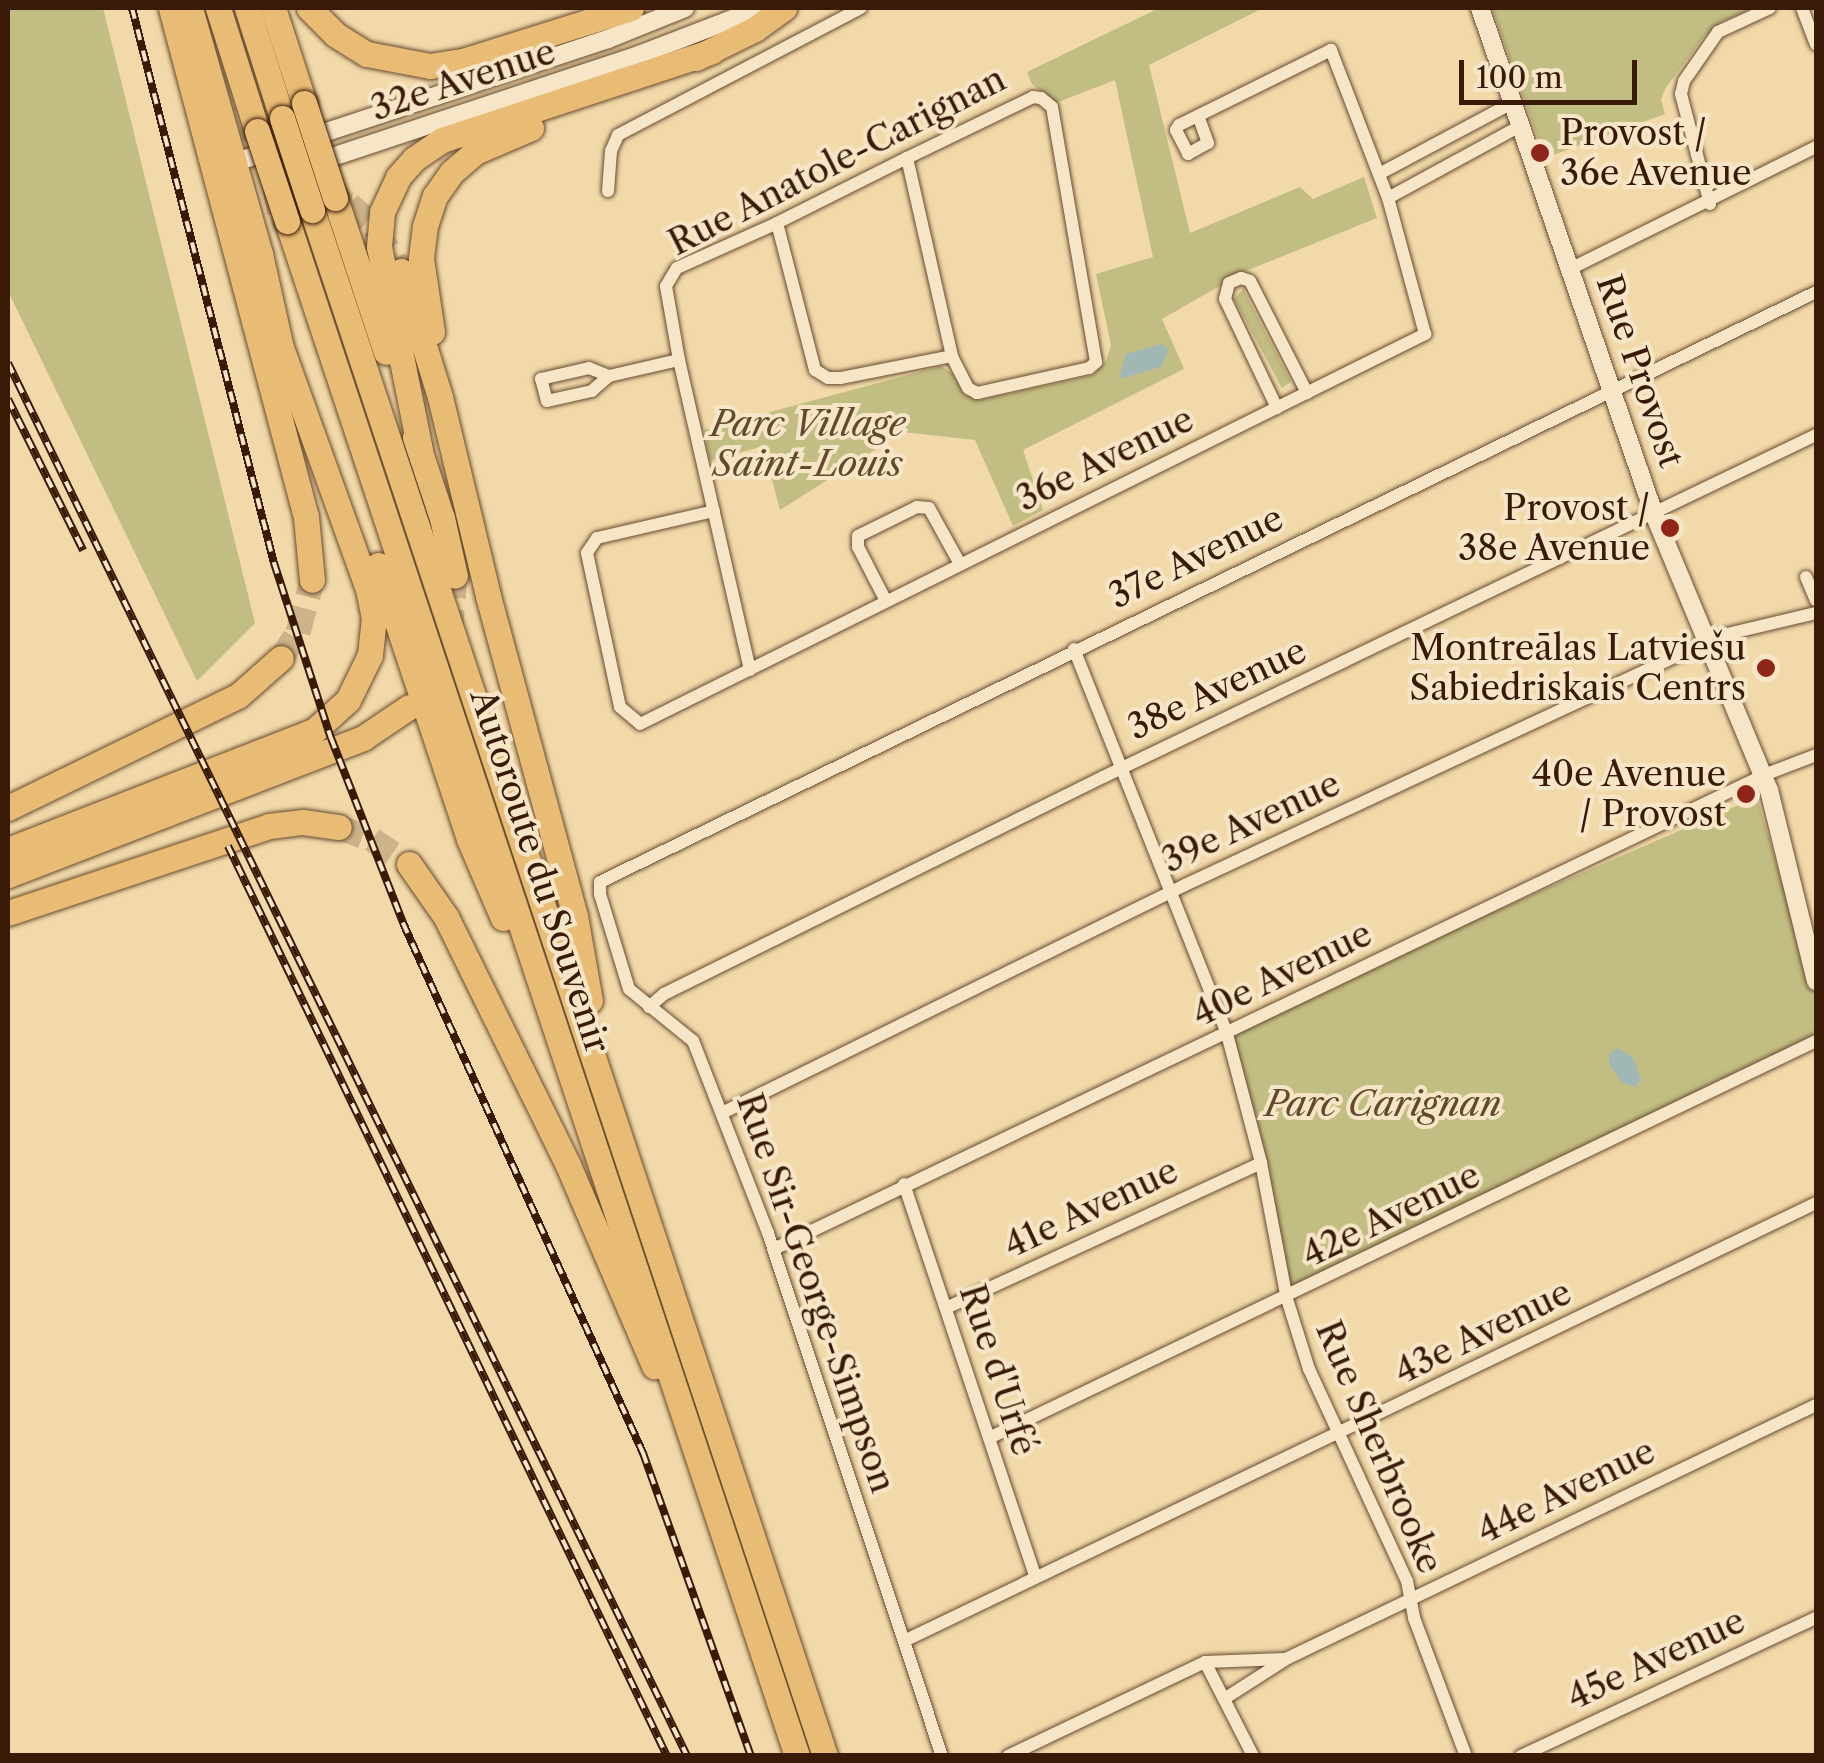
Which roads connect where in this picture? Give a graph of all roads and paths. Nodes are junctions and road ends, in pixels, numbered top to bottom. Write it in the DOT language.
graph roads {
  1 [pos="171,8"];
  2 [pos="190,8"];
  3 [pos="218,8"];
  4 [pos="247,8"];
  5 [pos="273,8"];
  6 [pos="309,8"];
  7 [pos="631,8"];
  8 [pos="685,8"];
  9 [pos="762,8"];
  10 [pos="784,8"];
  11 [pos="861,8"];
  12 [pos="1480,8"];
  13 [pos="1770,8"];
  14 [pos="1802,8"];
  15 [pos="1816,44"];
  16 [pos="712,51"];
  17 [pos="1512,103"];
  18 [pos="1198,116"];
  19 [pos="1520,126"];
  20 [pos="1816,147"];
  21 [pos="907,158"];
  22 [pos="1379,174"];
  23 [pos="246,190"];
  24 [pos="608,191"];
  25 [pos="1388,198"];
  26 [pos="323,204"];
  27 [pos="1710,204"];
  28 [pos="777,223"];
  29 [pos="260,254"];
  30 [pos="1570,269"];
  31 [pos="401,271"];
  32 [pos="1816,292"];
  33 [pos="952,356"];
  34 [pos="679,360"];
  35 [pos="610,376"];
  36 [pos="1612,391"];
  37 [pos="1306,393"];
  38 [pos="440,397"];
  39 [pos="1277,408"];
  40 [pos="1816,436"];
  41 [pos="420,450"];
  42 [pos="714,511"];
  43 [pos="1654,514"];
  44 [pos="960,564"];
  45 [pos="455,576"];
  46 [pos="1806,577"];
  47 [pos="312,580"];
  48 [pos="1816,600"];
  49 [pos="886,601"];
  50 [pos="1816,613"];
  51 [pos="1708,642"];
  52 [pos="1074,649"];
  53 [pos="282,658"];
  54 [pos="750,670"];
  55 [pos="408,707"];
  56 [pos="1816,756"];
  57 [pos="1120,768"];
  58 [pos="1764,775"];
  59 [pos="8,808"];
  60 [pos="339,826"];
  61 [pos="8,850"];
  62 [pos="409,864"];
  63 [pos="8,874"];
  64 [pos="603,880"];
  65 [pos="1170,892"];
  66 [pos="8,913"];
  67 [pos="1816,982"];
  68 [pos="649,1006"];
  69 [pos="1227,1034"];
  70 [pos="1816,1041"];
  71 [pos="572,1078"];
  72 [pos="603,1080"];
  73 [pos="722,1113"];
  74 [pos="1260,1163"];
  75 [pos="904,1184"];
  76 [pos="1816,1203"];
  77 [pos="774,1249"];
  78 [pos="1287,1299"];
  79 [pos="946,1308"];
  80 [pos="1816,1405"];
  81 [pos="1338,1436"];
  82 [pos="989,1438"];
  83 [pos="694,1446"];
  84 [pos="1035,1576"];
  85 [pos="1411,1600"];
  86 [pos="1816,1618"];
  87 [pos="904,1641"];
  88 [pos="1288,1658"];
  89 [pos="1205,1662"];
  90 [pos="1224,1699"];
  91 [pos="797,1756"];
  92 [pos="824,1756"];
  93 [pos="942,1756"];
  94 [pos="1008,1756"];
  95 [pos="1252,1756"];
  96 [pos="1466,1756"];
  97 [pos="1521,1756"];
  1 -- 47 [label="highway"];
  2 -- 23 [label="highway"];
  3 -- 71 [label="highway, Autoroute du Souvenir, bridge"];
  4 -- 26 [label="highway, Autoroute du Souvenir, bridge"];
  5 -- 26 [label="highway, bridge"];
  6 -- 7 [label="highway"];
  8 -- 23 [label="street, 32e Avenue"];
  9 -- 23 [label="street, 32e Avenue"];
  10 -- 16 [label="highway"];
  11 -- 24 [label="street"];
  12 -- 17 [label="street, Rue Provost"];
  13 -- 27 [label="street"];
  14 -- 15 [label="street"];
  16 -- 38 [label="highway"];
  16 -- 41 [label="highway"];
  17 -- 19 [label="street, Rue Provost"];
  17 -- 22 [label="street"];
  18 -- 22 [label="street, 36e Avenue"];
  19 -- 25 [label="street"];
  19 -- 30 [label="street, Rue Provost"];
  20 -- 27 [label="street"];
  21 -- 28 [label="street, Rue Anatole-Carignan"];
  21 -- 33 [label="street"];
  21 -- 33 [label="street, Rue Anatole-Carignan"];
  22 -- 25 [label="street, 36e Avenue"];
  23 -- 29 [label="highway"];
  25 -- 37 [label="street, 36e Avenue"];
  26 -- 41 [label="highway"];
  26 -- 72 [label="highway, Autoroute du Souvenir"];
  27 -- 30 [label="street"];
  28 -- 33 [label="street"];
  28 -- 34 [label="street, Rue Anatole-Carignan"];
  29 -- 61 [label="highway"];
  29 -- 71 [label="highway"];
  30 -- 36 [label="street, Rue Provost"];
  31 -- 38 [label="highway"];
  32 -- 36 [label="street, 37e Avenue"];
  34 -- 35 [label="street"];
  34 -- 42 [label="street, Rue Anatole-Carignan"];
  35 -- 35 [label="street"];
  36 -- 43 [label="street, Rue Provost"];
  36 -- 52 [label="street, 37e Avenue"];
  37 -- 39 [label="street, 36e Avenue"];
  37 -- 39 [label="street"];
  38 -- 72 [label="highway"];
  39 -- 44 [label="street, 36e Avenue"];
  40 -- 43 [label="street, 38e Avenue"];
  41 -- 45 [label="highway"];
  42 -- 54 [label="street, Rue Anatole-Carignan"];
  42 -- 54 [label="street, 36e Avenue"];
  43 -- 51 [label="street, Rue Provost"];
  43 -- 57 [label="street, 38e Avenue"];
  44 -- 49 [label="street, 36e Avenue"];
  44 -- 49 [label="street"];
  46 -- 48 [label="street"];
  49 -- 54 [label="street, 36e Avenue"];
  50 -- 51 [label="street, 39e Avenue"];
  51 -- 58 [label="street, Rue Provost"];
  51 -- 65 [label="street, 39e Avenue"];
  52 -- 57 [label="street, Rue Sherbrooke"];
  52 -- 64 [label="street, 37e Avenue"];
  53 -- 59 [label="highway"];
  55 -- 63 [label="highway"];
  56 -- 58 [label="street, 40e Avenue"];
  57 -- 65 [label="street, Rue Sherbrooke"];
  57 -- 68 [label="street, 38e Avenue"];
  58 -- 67 [label="street, Rue Provost"];
  58 -- 69 [label="street, 40e Avenue"];
  60 -- 66 [label="highway"];
  62 -- 83 [label="highway"];
  64 -- 68 [label="street, Rue Sir-George-Simpson"];
  65 -- 69 [label="street, Rue Sherbrooke"];
  65 -- 73 [label="street, 39e Avenue"];
  68 -- 73 [label="street, Rue Sir-George-Simpson"];
  69 -- 74 [label="street, Rue Sherbrooke"];
  69 -- 75 [label="street, 40e Avenue"];
  70 -- 78 [label="street, 42e Avenue"];
  71 -- 83 [label="highway, Autoroute du Souvenir"];
  72 -- 92 [label="highway, Autoroute du Souvenir"];
  73 -- 77 [label="street, Rue Sir-George-Simpson"];
  74 -- 78 [label="street, Rue Sherbrooke"];
  74 -- 79 [label="street, 41e Avenue"];
  75 -- 77 [label="street, 40e Avenue"];
  75 -- 79 [label="street, Rue d'Urfé"];
  76 -- 81 [label="street, 43e Avenue"];
  77 -- 87 [label="street, Rue Sir-George-Simpson"];
  78 -- 81 [label="street, Rue Sherbrooke"];
  78 -- 82 [label="street, 42e Avenue"];
  79 -- 82 [label="street, Rue d'Urfé"];
  80 -- 85 [label="street, 44e Avenue"];
  81 -- 84 [label="street, 43e Avenue"];
  81 -- 85 [label="street, Rue Sherbrooke"];
  82 -- 84 [label="street, Rue d'Urfé"];
  83 -- 91 [label="highway, Autoroute du Souvenir"];
  84 -- 87 [label="street, 43e Avenue"];
  85 -- 88 [label="street, 44e Avenue"];
  85 -- 96 [label="street, Rue Sherbrooke"];
  86 -- 97 [label="street, 45e Avenue"];
  87 -- 93 [label="street, Rue Sir-George-Simpson"];
  88 -- 89 [label="street, 44e Avenue"];
  88 -- 90 [label="street, 44e Avenue"];
  89 -- 90 [label="street"];
  89 -- 94 [label="street, 44e Avenue"];
  90 -- 95 [label="street"];
}
